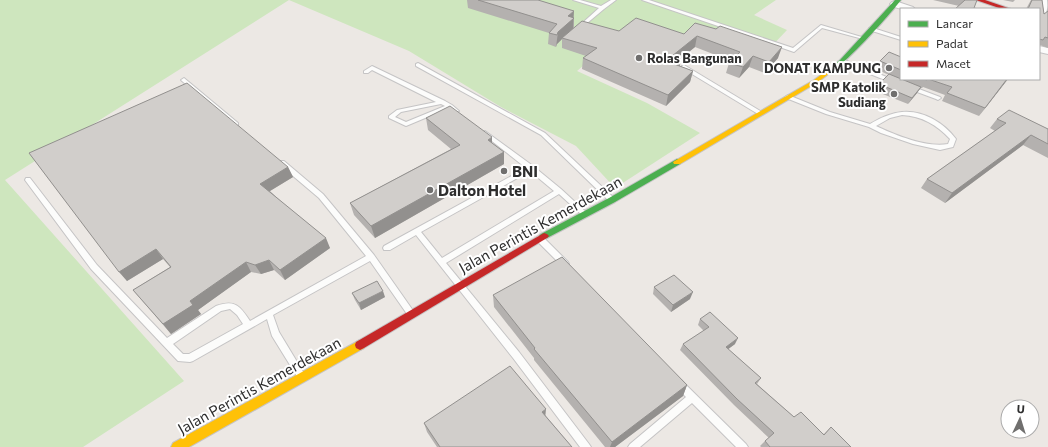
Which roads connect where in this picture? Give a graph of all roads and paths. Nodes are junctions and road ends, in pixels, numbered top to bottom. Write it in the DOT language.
graph roads {
  1 [pos="575,0"];
  2 [pos="614,0"];
  3 [pos="644,0"];
  4 [pos="979,0"];
  5 [pos="1042,0"];
  6 [pos="896,2"];
  7 [pos="602,8"];
  8 [pos="908,8"];
  9 [pos="1005,8"];
  10 [pos="1040,15"];
  11 [pos="872,29"];
  12 [pos="576,32"];
  13 [pos="864,38"];
  14 [pos="900,40"];
  15 [pos="842,61"];
  16 [pos="418,65"];
  17 [pos="684,66"];
  18 [pos="366,72"];
  19 [pos="184,80"];
  20 [pos="899,83"];
  21 [pos="906,86"];
  22 [pos="788,97"];
  23 [pos="938,98"];
  24 [pos="443,102"];
  25 [pos="450,106"];
  26 [pos="760,113"];
  27 [pos="462,116"];
  28 [pos="871,126"];
  29 [pos="244,130"];
  30 [pos="481,130"];
  31 [pos="279,160"];
  32 [pos="531,168"];
  33 [pos="28,180"];
  34 [pos="559,191"];
  35 [pos="612,200"];
  36 [pos="584,213"];
  37 [pos="417,232"];
  38 [pos="540,238"];
  39 [pos="387,248"];
  40 [pos="371,257"];
  41 [pos="442,262"];
  42 [pos="573,272"];
  43 [pos="460,284"];
  44 [pos="269,314"];
  45 [pos="411,314"];
  46 [pos="248,325"];
  47 [pos="166,343"];
  48 [pos="670,375"];
  49 [pos="302,376"];
  50 [pos="692,397"];
  51 [pos="177,447"];
  52 [pos="586,447"];
  53 [pos="633,447"];
  54 [pos="743,447"];
  1 -- 7 [label="lane"];
  2 -- 7 [label="lane"];
  3 -- 13 [label="lane"];
  4 -- 9 [label="main road"];
  5 -- 10 [label="street"];
  6 -- 8 [label="street"];
  6 -- 11 [label="main road, Jalan Perintis Kemerdekaan"];
  7 -- 12 [label="lane"];
  11 -- 13 [label="main road, Jalan Perintis Kemerdekaan"];
  11 -- 14 [label="lane"];
  13 -- 15 [label="main road, Jalan Perintis Kemerdekaan"];
  15 -- 20 [label="lane"];
  15 -- 22 [label="main road, Jalan Perintis Kemerdekaan"];
  16 -- 35 [label="lane"];
  17 -- 26 [label="lane"];
  18 -- 24 [label="lane"];
  19 -- 29 [label="lane"];
  21 -- 23 [label="lane"];
  22 -- 26 [label="main road, Jalan Perintis Kemerdekaan"];
  22 -- 28 [label="lane"];
  24 -- 25 [label="lane"];
  24 -- 25 [label="lane"];
  25 -- 27 [label="lane"];
  26 -- 35 [label="main road, Jalan Perintis Kemerdekaan"];
  28 -- 28 [label="lane"];
  30 -- 32 [label="lane"];
  31 -- 40 [label="lane"];
  32 -- 34 [label="lane"];
  32 -- 37 [label="lane"];
  33 -- 47 [label="lane"];
  34 -- 36 [label="lane"];
  34 -- 41 [label="lane"];
  35 -- 36 [label="main road, Jalan Perintis Kemerdekaan"];
  36 -- 38 [label="main road, Jalan Perintis Kemerdekaan"];
  37 -- 39 [label="lane"];
  37 -- 41 [label="lane"];
  38 -- 42 [label="lane"];
  38 -- 43 [label="main road, Jalan Perintis Kemerdekaan"];
  40 -- 44 [label="lane"];
  40 -- 45 [label="lane"];
  41 -- 43 [label="lane"];
  43 -- 45 [label="main road, Jalan Perintis Kemerdekaan"];
  43 -- 52 [label="lane"];
  44 -- 46 [label="lane"];
  44 -- 49 [label="lane"];
  45 -- 49 [label="main road, Jalan Perintis Kemerdekaan"];
  46 -- 47 [label="lane"];
  46 -- 47 [label="lane"];
  48 -- 50 [label="lane"];
  49 -- 51 [label="main road, Jalan Perintis Kemerdekaan"];
  50 -- 53 [label="lane"];
  50 -- 54 [label="lane"];
}
